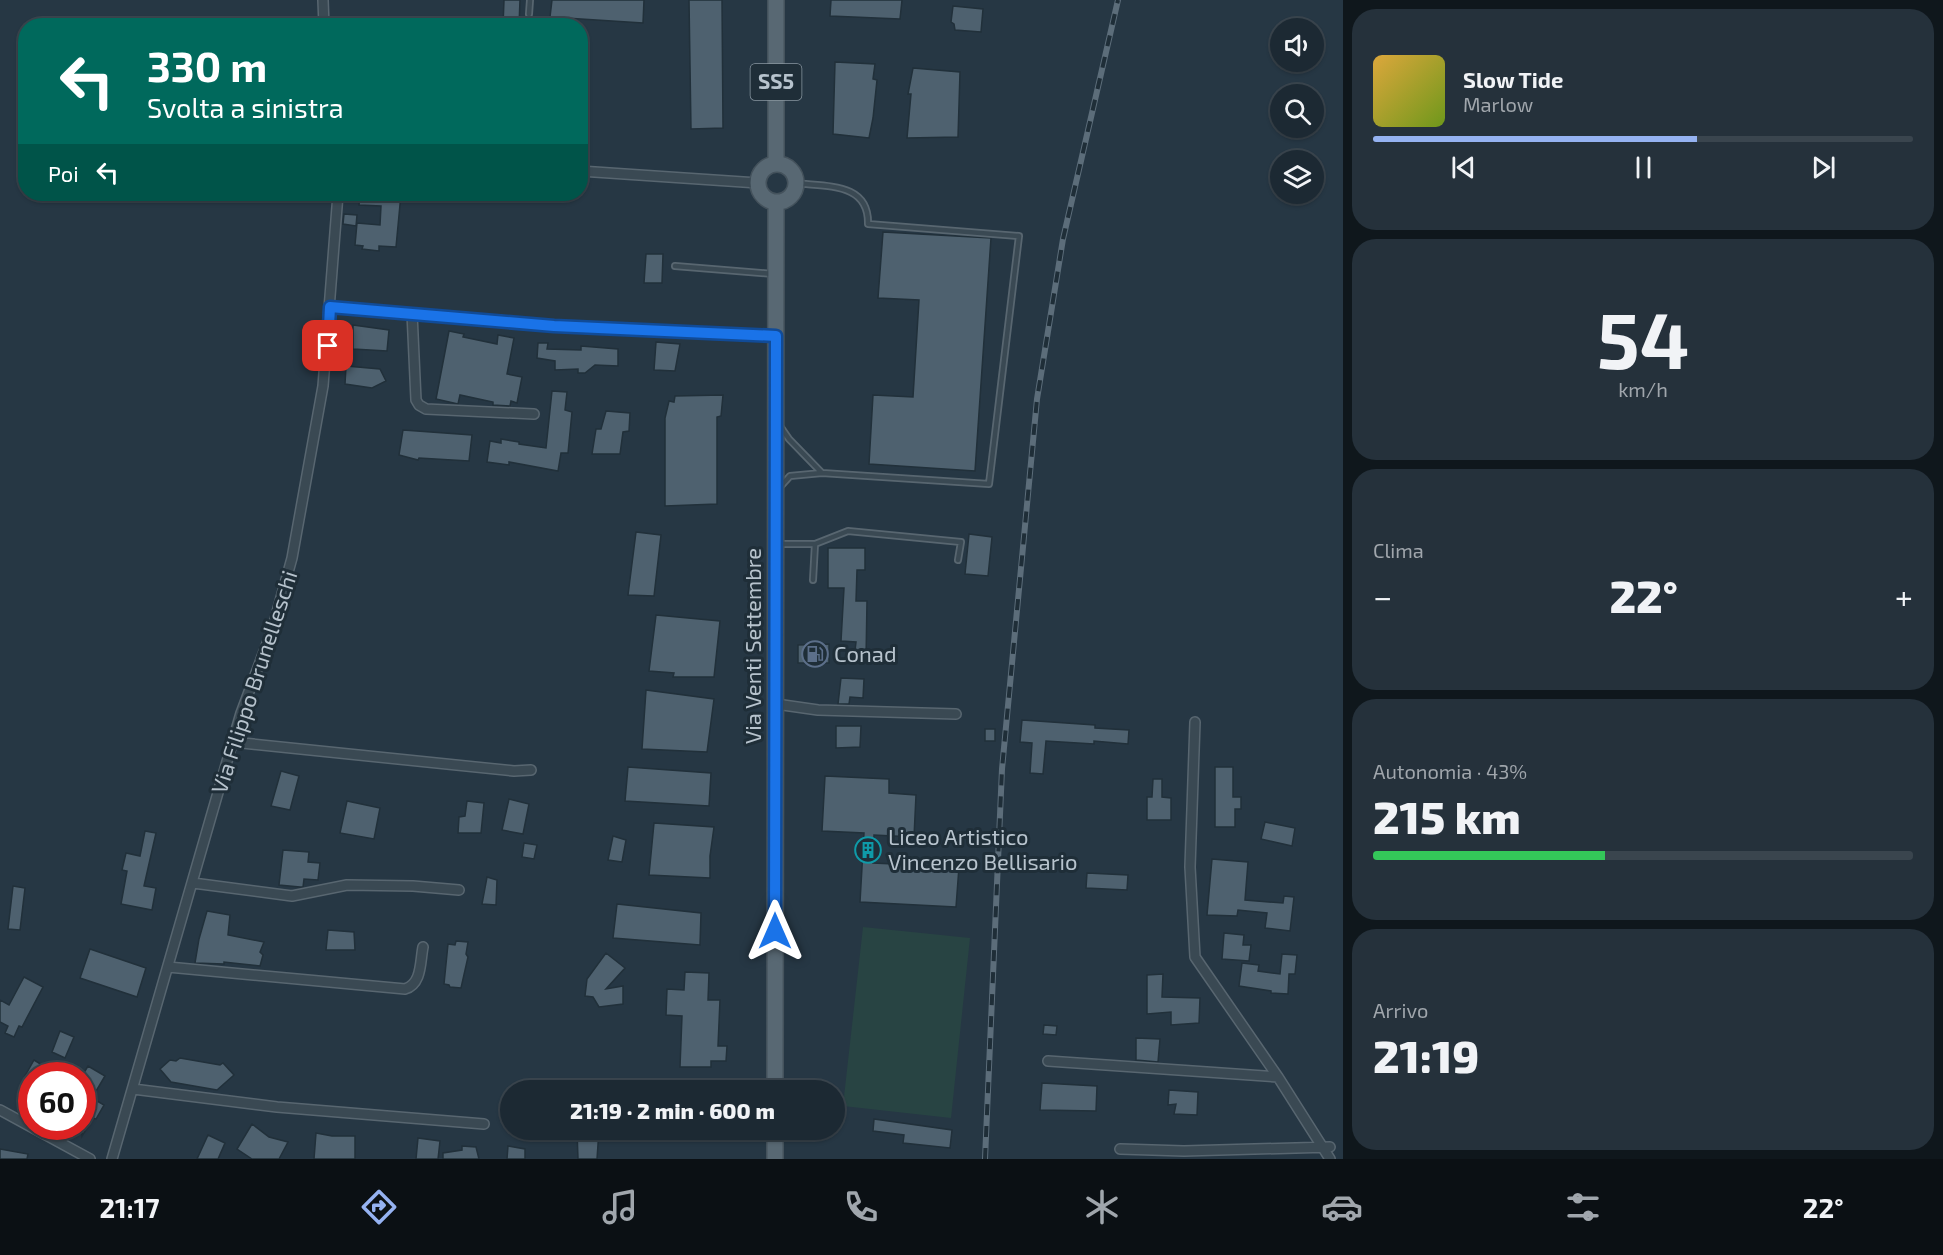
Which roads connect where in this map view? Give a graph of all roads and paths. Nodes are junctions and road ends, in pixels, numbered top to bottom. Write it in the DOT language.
graph roads {
  1 [pos="323,0"];
  2 [pos="530,0"];
  3 [pos="776,0"];
  4 [pos="529,14"];
  5 [pos="324,18"];
  6 [pos="776,165"];
  7 [pos="588,172"];
  8 [pos="758,183"];
  9 [pos="795,183"];
  10 [pos="338,201"];
  11 [pos="777,202"];
  12 [pos="675,266"];
  13 [pos="775,274"];
  14 [pos="330,307"];
  15 [pos="412,313"];
  16 [pos="776,336"];
  17 [pos="534,414"];
  18 [pos="776,420"];
  19 [pos="822,473"];
  20 [pos="776,490"];
  21 [pos="776,544"];
  22 [pos="815,544"];
  23 [pos="958,560"];
  24 [pos="813,580"];
  25 [pos="776,704"];
  26 [pos="956,714"];
  27 [pos="1195,722"];
  28 [pos="233,742"];
  29 [pos="531,770"];
  30 [pos="193,883"];
  31 [pos="459,890"];
  32 [pos="423,947"];
  33 [pos="168,967"];
  34 [pos="1048,1061"];
  35 [pos="1278,1077"];
  36 [pos="775,1080"];
  37 [pos="133,1089"];
  38 [pos="0,1110"];
  39 [pos="484,1124"];
  40 [pos="775,1140"];
  41 [pos="1327,1147"];
  42 [pos="1120,1149"];
  43 [pos="1184,1155"];
  44 [pos="90,1159"];
  45 [pos="112,1159"];
  46 [pos="775,1159"];
  47 [pos="1330,1159"];
  1 -- 5 [label="street"];
  2 -- 4 [label="lane"];
  3 -- 6 [label="main road, SS5"];
  6 -- 8 [label="main road"];
  6 -- 9 [label="main road"];
  7 -- 8 [label="street"];
  8 -- 11 [label="main road"];
  9 -- 11 [label="main road"];
  9 -- 19 [label="lane"];
  10 -- 14 [label="street, Via Filippo Brunelleschi"];
  11 -- 13 [label="main road, Via Venti Settembre"];
  12 -- 13 [label="lane"];
  13 -- 16 [label="main road, Via Venti Settembre"];
  14 -- 15 [label="street"];
  14 -- 28 [label="street, Via Filippo Brunelleschi"];
  15 -- 16 [label="street"];
  15 -- 17 [label="street"];
  16 -- 18 [label="main road, Via Venti Settembre"];
  18 -- 19 [label="lane"];
  18 -- 20 [label="main road, Via Venti Settembre"];
  19 -- 20 [label="lane"];
  20 -- 21 [label="main road, Via Venti Settembre"];
  21 -- 22 [label="lane"];
  21 -- 25 [label="main road, Via Venti Settembre"];
  22 -- 23 [label="lane"];
  22 -- 24 [label="lane"];
  25 -- 26 [label="street"];
  25 -- 36 [label="main road, Via Venti Settembre"];
  27 -- 35 [label="street"];
  28 -- 29 [label="street"];
  28 -- 30 [label="street, Via Filippo Brunelleschi"];
  30 -- 31 [label="street"];
  30 -- 33 [label="street, Via Filippo Brunelleschi"];
  32 -- 33 [label="street"];
  33 -- 37 [label="street, Via Filippo Brunelleschi"];
  34 -- 35 [label="street"];
  35 -- 41 [label="street"];
  37 -- 39 [label="street"];
  37 -- 45 [label="street, Via Filippo Brunelleschi"];
  38 -- 44 [label="street"];
  40 -- 46 [label="main road"];
  41 -- 43 [label="street"];
  41 -- 47 [label="street"];
  42 -- 43 [label="street"];
}
